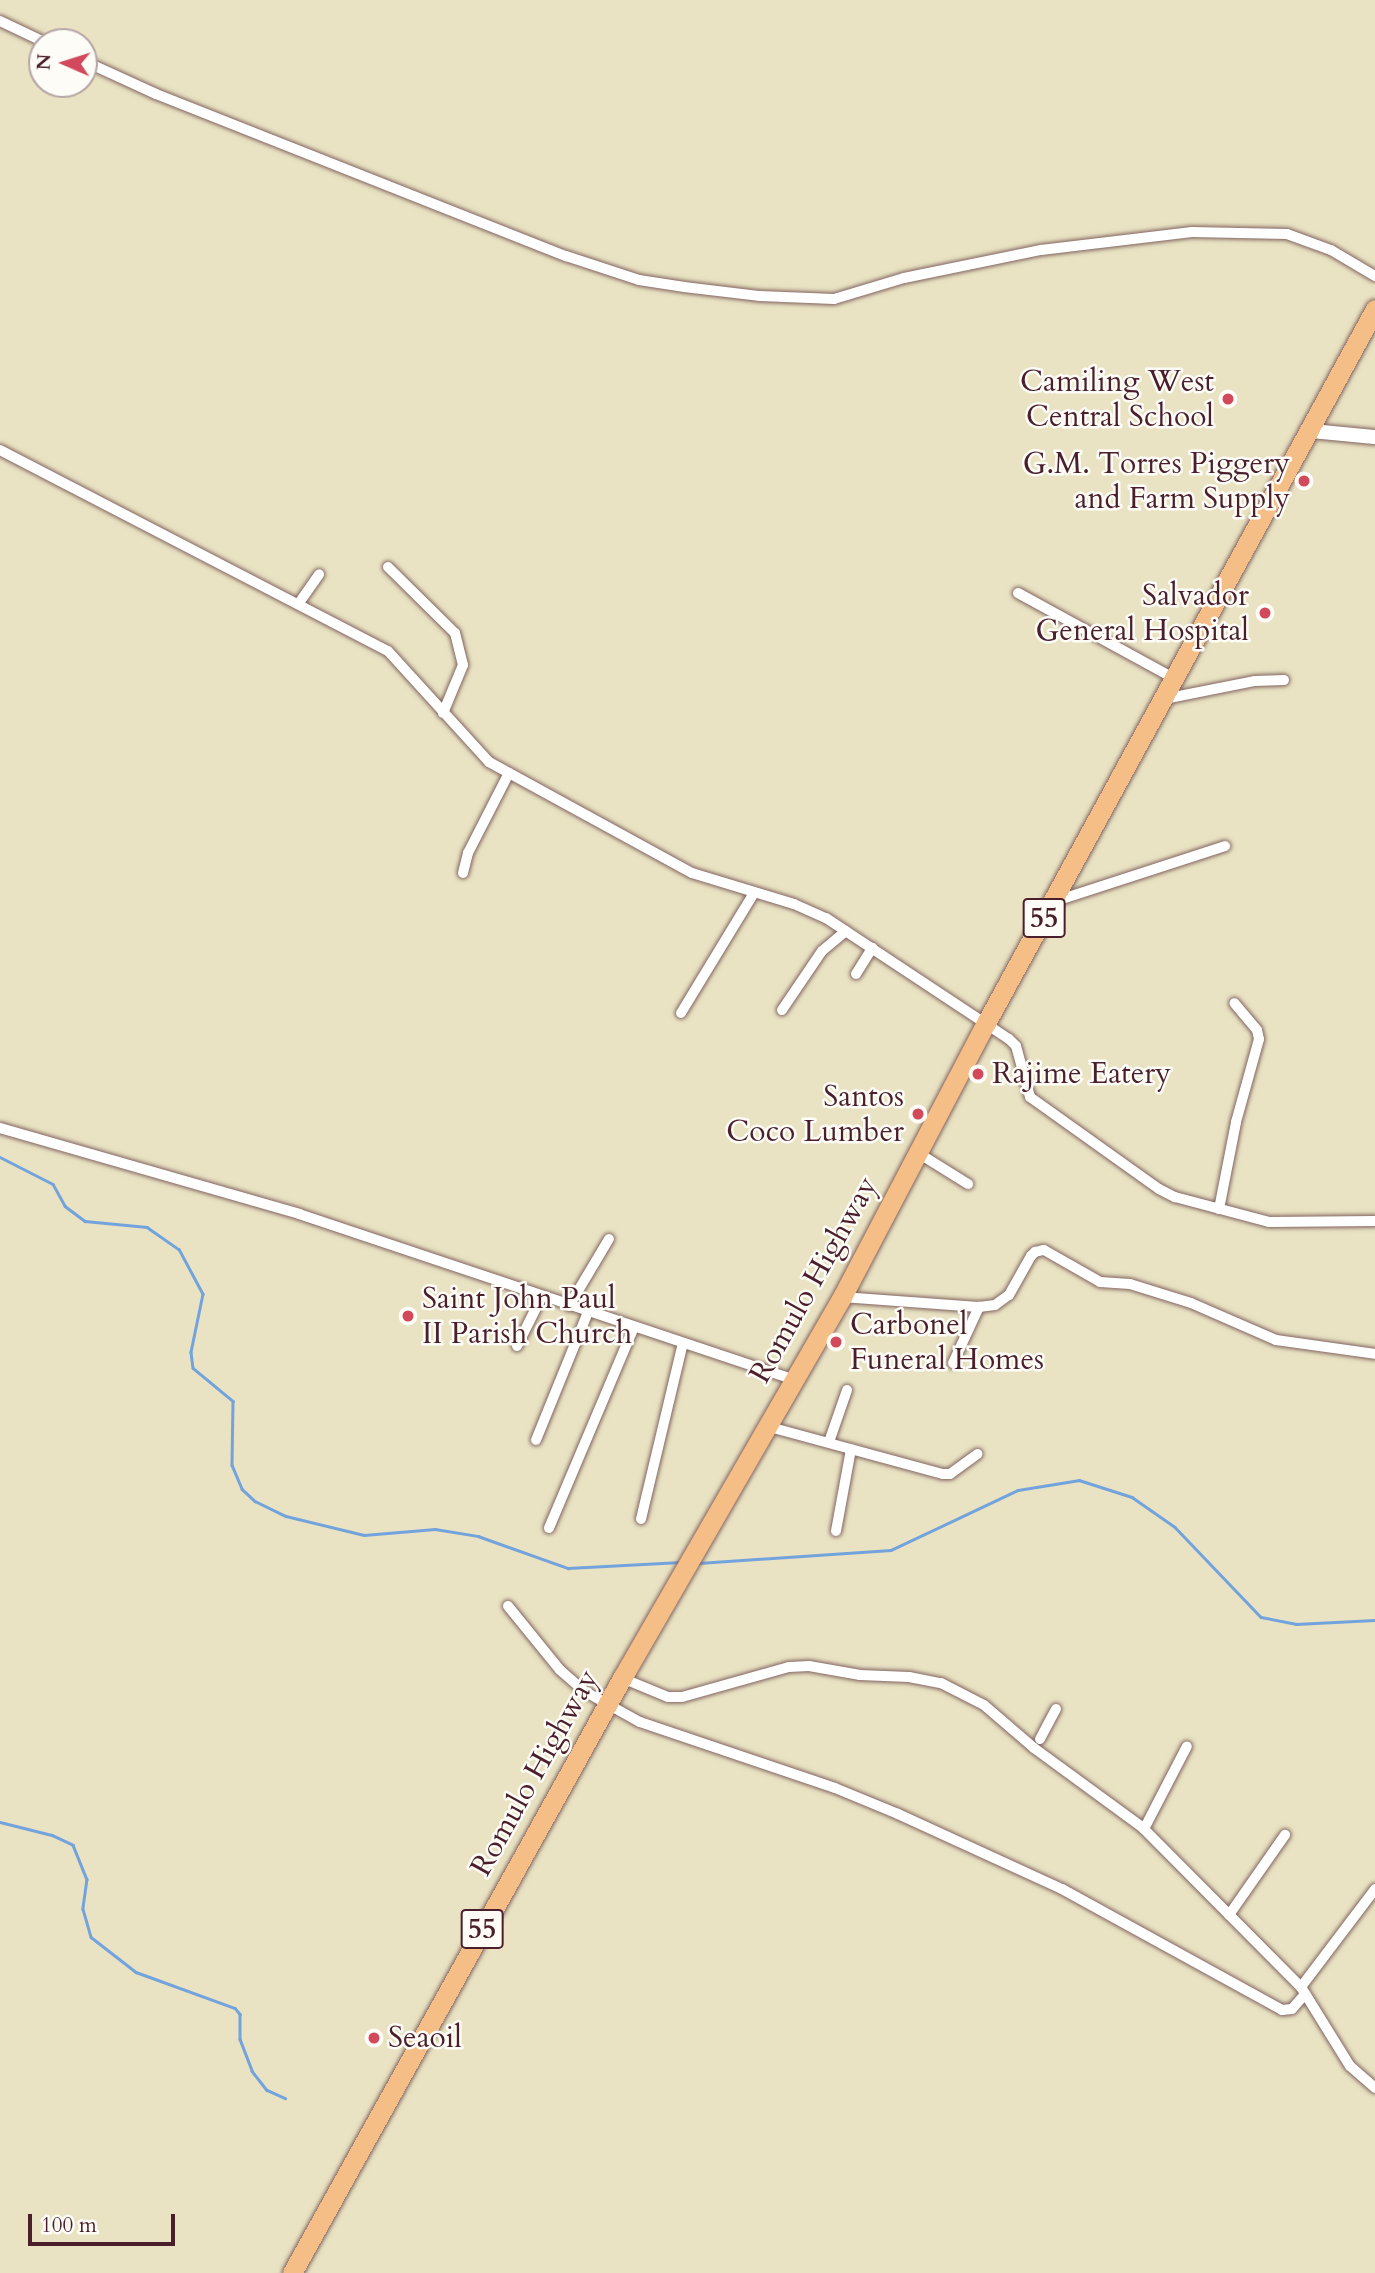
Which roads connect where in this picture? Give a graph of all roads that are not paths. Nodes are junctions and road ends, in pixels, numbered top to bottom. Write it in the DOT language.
graph roads {
  1 [pos="0,21"];
  2 [pos="28,34"];
  3 [pos="98,67"];
  4 [pos="1375,276"];
  5 [pos="1375,309"];
  6 [pos="1311,431"];
  7 [pos="1375,437"];
  8 [pos="0,450"];
  9 [pos="388,567"];
  10 [pos="319,574"];
  11 [pos="1018,593"];
  12 [pos="299,603"];
  13 [pos="1175,679"];
  14 [pos="1284,680"];
  15 [pos="1164,699"];
  16 [pos="443,713"];
  17 [pos="509,773"];
  18 [pos="1225,846"];
  19 [pos="463,873"];
  20 [pos="754,893"];
  21 [pos="1053,902"];
  22 [pos="846,931"];
  23 [pos="872,948"];
  24 [pos="856,974"];
  25 [pos="1234,1003"];
  26 [pos="782,1010"];
  27 [pos="681,1013"];
  28 [pos="986,1023"];
  29 [pos="0,1128"];
  30 [pos="918,1153"];
  31 [pos="968,1184"];
  32 [pos="1219,1209"];
  33 [pos="1375,1221"];
  34 [pos="609,1239"];
  35 [pos="542,1296"];
  36 [pos="842,1297"];
  37 [pos="569,1306"];
  38 [pos="979,1307"];
  39 [pos="588,1312"];
  40 [pos="634,1327"];
  41 [pos="683,1343"];
  42 [pos="517,1346"];
  43 [pos="1375,1354"];
  44 [pos="953,1363"];
  45 [pos="792,1379"];
  46 [pos="847,1390"];
  47 [pos="766,1426"];
  48 [pos="536,1440"];
  49 [pos="829,1443"];
  50 [pos="850,1449"];
  51 [pos="978,1454"];
  52 [pos="641,1520"];
  53 [pos="549,1528"];
  54 [pos="836,1531"];
  55 [pos="508,1606"];
  56 [pos="622,1678"];
  57 [pos="607,1705"];
  58 [pos="1056,1709"];
  59 [pos="1037,1744"];
  60 [pos="1187,1746"];
  61 [pos="1144,1829"];
  62 [pos="1285,1835"];
  63 [pos="1375,1889"];
  64 [pos="1229,1915"];
  65 [pos="1303,1990"];
  66 [pos="1375,2088"];
  67 [pos="292,2273"];
  1 -- 2 [label="street"];
  3 -- 4 [label="street"];
  5 -- 6 [label="highway, Romulo Highway / 55"];
  6 -- 7 [label="street"];
  6 -- 13 [label="highway, Romulo Highway / 55"];
  8 -- 12 [label="street"];
  9 -- 16 [label="street"];
  10 -- 12 [label="street"];
  11 -- 13 [label="street"];
  12 -- 16 [label="street"];
  13 -- 15 [label="highway, Romulo Highway / 55"];
  14 -- 15 [label="street"];
  15 -- 21 [label="highway, Romulo Highway / 55"];
  16 -- 17 [label="street"];
  17 -- 19 [label="street"];
  17 -- 20 [label="street"];
  18 -- 21 [label="street"];
  20 -- 22 [label="street"];
  20 -- 27 [label="street"];
  21 -- 28 [label="highway, Romulo Highway / 55"];
  22 -- 23 [label="street"];
  22 -- 26 [label="street"];
  23 -- 24 [label="street"];
  23 -- 28 [label="street"];
  25 -- 32 [label="street"];
  28 -- 30 [label="highway, Romulo Highway / 55"];
  28 -- 32 [label="street"];
  29 -- 35 [label="street"];
  30 -- 31 [label="street"];
  30 -- 36 [label="highway, Romulo Highway / 55"];
  32 -- 33 [label="street"];
  34 -- 37 [label="street"];
  35 -- 37 [label="street"];
  35 -- 42 [label="street"];
  36 -- 38 [label="street"];
  36 -- 45 [label="highway, Romulo Highway / 55"];
  37 -- 39 [label="street"];
  38 -- 43 [label="street"];
  38 -- 44 [label="street"];
  39 -- 40 [label="street"];
  39 -- 48 [label="street"];
  40 -- 41 [label="street"];
  40 -- 53 [label="street"];
  41 -- 45 [label="street"];
  41 -- 52 [label="street"];
  45 -- 47 [label="highway, Romulo Highway / 55"];
  46 -- 49 [label="street"];
  47 -- 49 [label="street"];
  47 -- 56 [label="highway, Romulo Highway / 55"];
  49 -- 50 [label="street"];
  50 -- 51 [label="street"];
  50 -- 54 [label="street"];
  55 -- 57 [label="street"];
  56 -- 57 [label="highway, Romulo Highway / 55"];
  56 -- 59 [label="street"];
  57 -- 65 [label="street"];
  57 -- 67 [label="highway, Romulo Highway / 55"];
  58 -- 59 [label="street"];
  59 -- 61 [label="street"];
  60 -- 61 [label="street"];
  61 -- 64 [label="street"];
  62 -- 64 [label="street"];
  63 -- 65 [label="street"];
  64 -- 65 [label="street"];
  65 -- 66 [label="street"];
}
